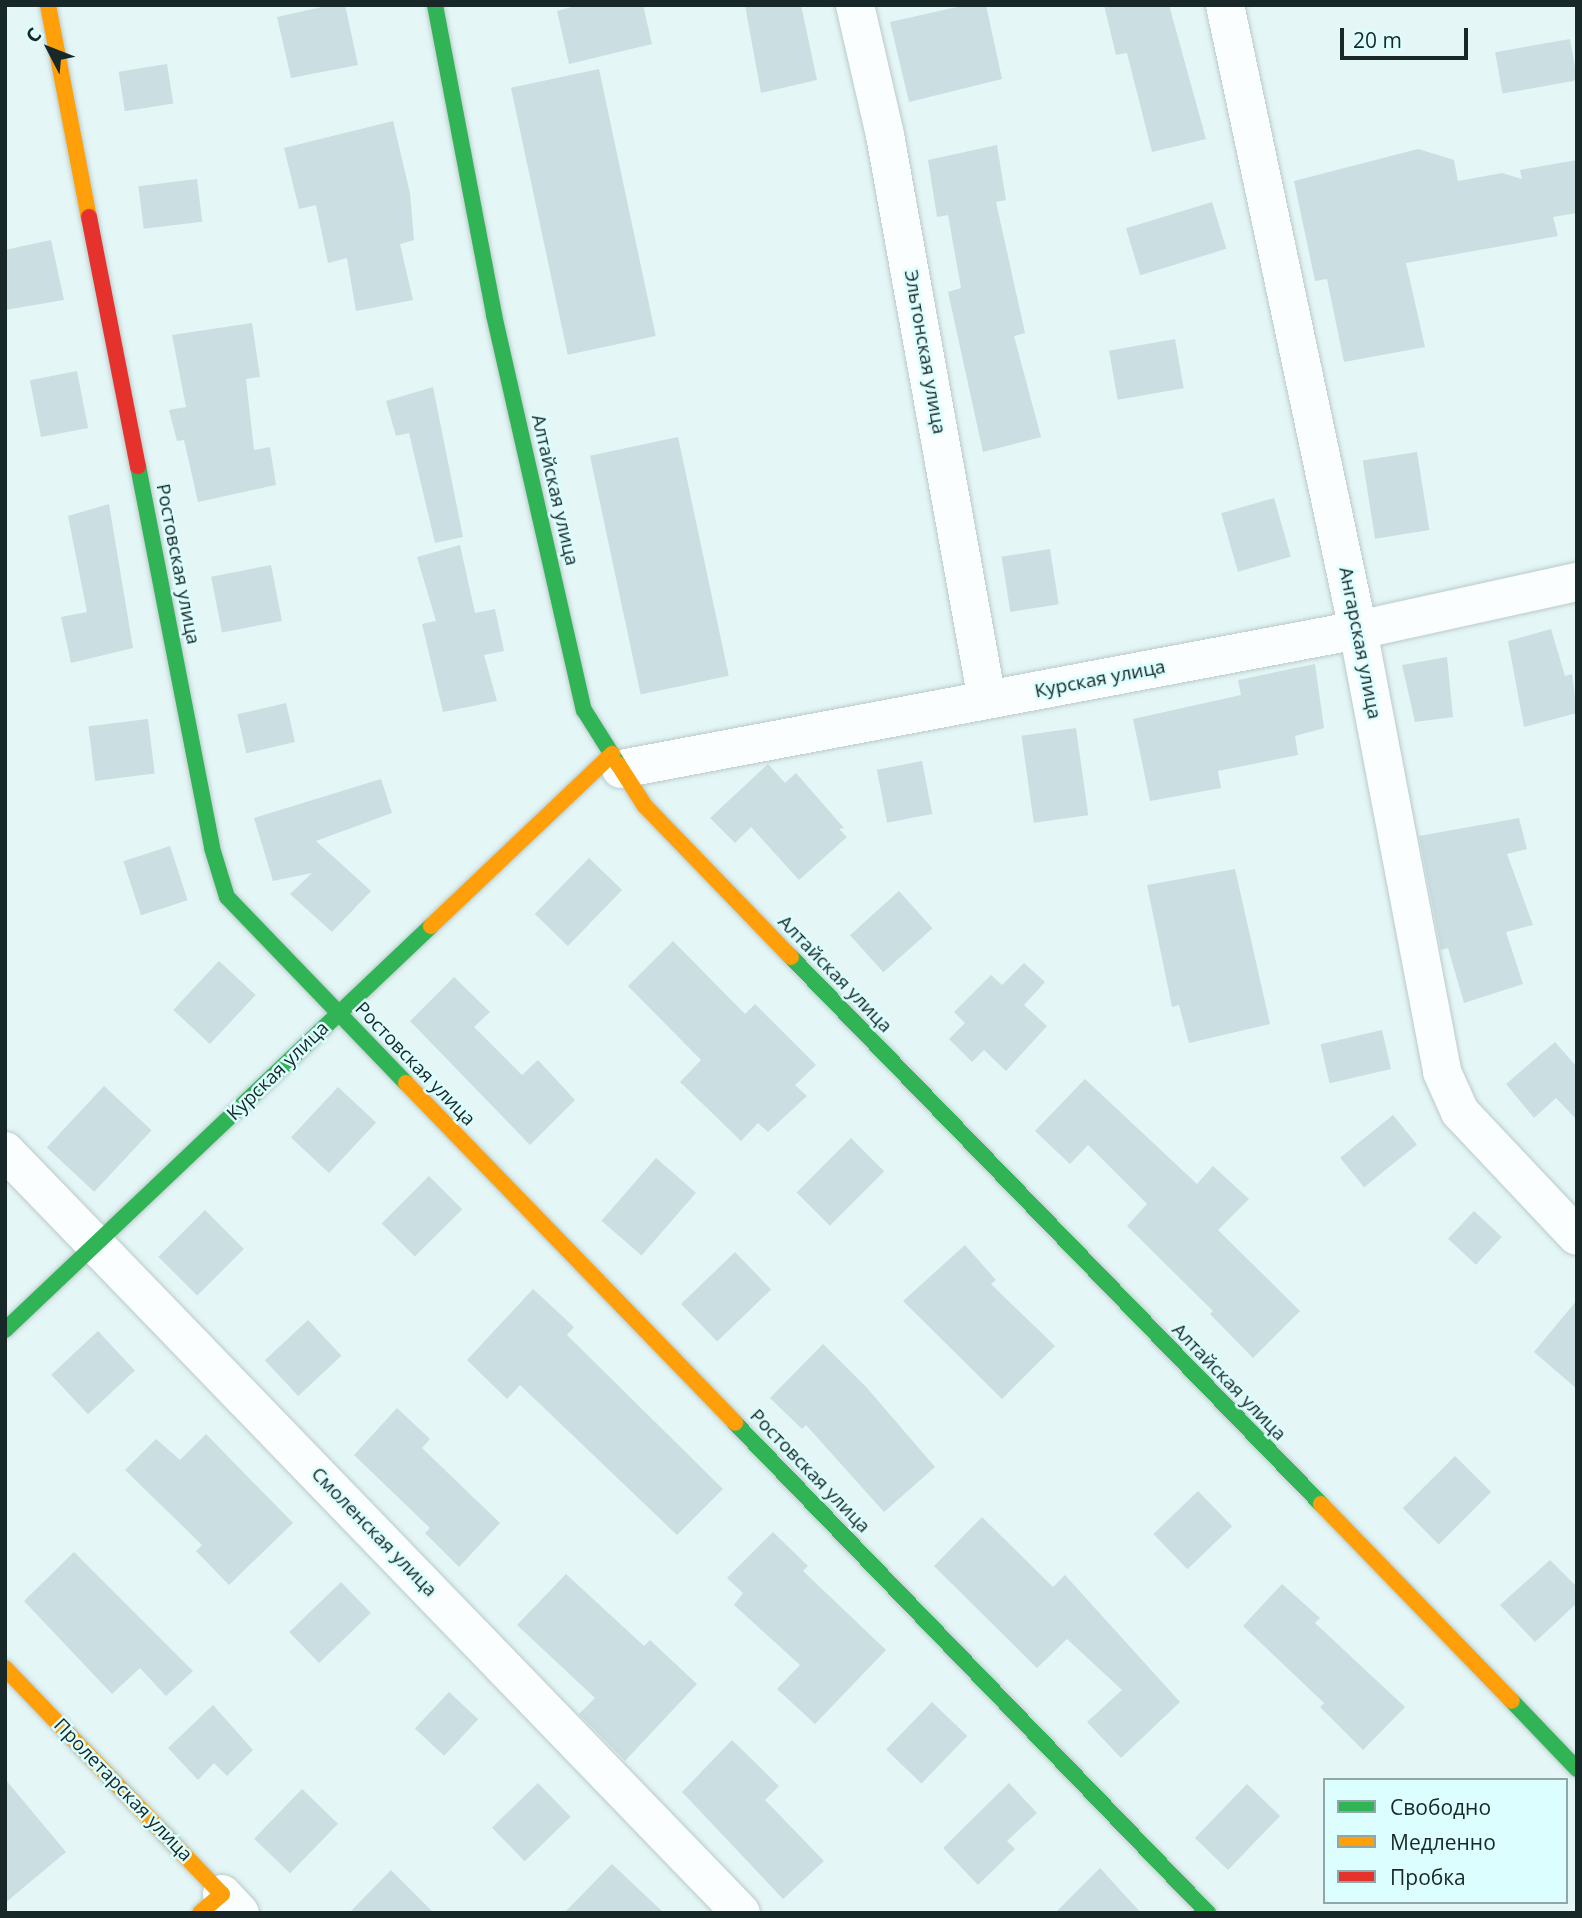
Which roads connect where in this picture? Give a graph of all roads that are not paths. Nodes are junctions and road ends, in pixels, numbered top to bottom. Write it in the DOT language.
graph roads {
  1 [pos="48,5"];
  2 [pos="435,5"];
  3 [pos="855,5"];
  4 [pos="1225,5"];
  5 [pos="1577,582"];
  6 [pos="1358,630"];
  7 [pos="987,700"];
  8 [pos="617,761"];
  9 [pos="338,1014"];
  10 [pos="5,1151"];
  11 [pos="1577,1236"];
  12 [pos="96,1244"];
  13 [pos="5,1330"];
  14 [pos="5,1668"];
  15 [pos="1577,1769"];
  16 [pos="221,1906"];
  17 [pos="741,1913"];
  18 [pos="1208,1913"];
  1 -- 9 [label="street, Ростовская улица"];
  2 -- 8 [label="street, Алтайская улица"];
  3 -- 7 [label="street, Эльтонская улица"];
  4 -- 6 [label="street, Ангарская улица"];
  5 -- 6 [label="street, Курская улица"];
  6 -- 7 [label="street, Курская улица"];
  6 -- 11 [label="street, Ангарская улица"];
  7 -- 8 [label="street, Курская улица"];
  8 -- 9 [label="street, Курская улица"];
  8 -- 15 [label="street, Алтайская улица"];
  9 -- 12 [label="street, Курская улица"];
  9 -- 18 [label="street, Ростовская улица"];
  10 -- 12 [label="street, Смоленская улица"];
  12 -- 13 [label="street, Курская улица"];
  12 -- 17 [label="street, Смоленская улица"];
  14 -- 16 [label="street, Пролетарская улица"];
}
